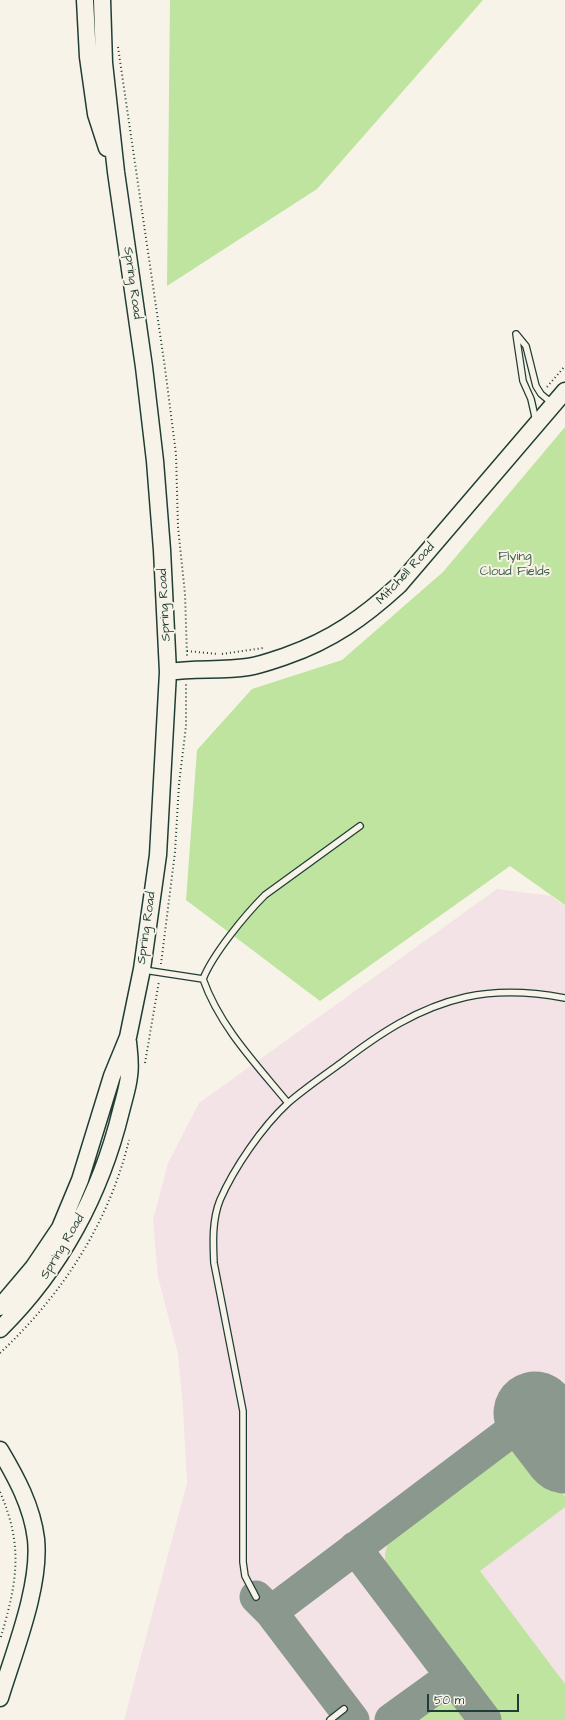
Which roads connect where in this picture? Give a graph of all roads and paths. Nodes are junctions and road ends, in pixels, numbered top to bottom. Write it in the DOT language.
graph roads {
  1 [pos="85,0"];
  2 [pos="102,0"];
  3 [pos="118,46"];
  4 [pos="116,172"];
  5 [pos="565,366"];
  6 [pos="565,391"];
  7 [pos="547,400"];
  8 [pos="537,423"];
  9 [pos="267,647"];
  10 [pos="187,651"];
  11 [pos="185,669"];
  12 [pos="168,672"];
  13 [pos="360,826"];
  14 [pos="142,969"];
  15 [pos="160,973"];
  16 [pos="203,979"];
  17 [pos="565,998"];
  18 [pos="128,1037"];
  19 [pos="144,1068"];
  20 [pos="288,1103"];
  21 [pos="130,1135"];
  22 [pos="0,1307"];
  23 [pos="0,1328"];
  24 [pos="0,1353"];
  25 [pos="0,1450"];
  26 [pos="0,1492"];
  27 [pos="256,1597"];
  28 [pos="0,1640"];
  29 [pos="0,1698"];
  30 [pos="344,1709"];
  31 [pos="330,1720"];
  1 -- 4 [label="main road, Spring Road"];
  2 -- 4 [label="main road, Spring Road"];
  3 -- 10 [label="path"];
  4 -- 12 [label="main road, Spring Road"];
  5 -- 7 [label="path"];
  6 -- 7 [label="main road, Mitchell Road"];
  7 -- 8 [label="main road, Mitchell Road"];
  7 -- 8 [label="lane"];
  8 -- 11 [label="main road, Mitchell Road"];
  9 -- 10 [label="path"];
  10 -- 11 [label="path"];
  11 -- 12 [label="main road, Mitchell Road"];
  11 -- 15 [label="path"];
  12 -- 14 [label="main road, Spring Road"];
  13 -- 16 [label="lane"];
  14 -- 15 [label="lane"];
  14 -- 18 [label="main road, Spring Road"];
  15 -- 16 [label="lane"];
  15 -- 19 [label="path"];
  16 -- 20 [label="lane"];
  17 -- 20 [label="lane"];
  18 -- 22 [label="main road, Spring Road"];
  18 -- 23 [label="main road, Spring Road"];
  20 -- 27 [label="lane"];
  21 -- 24 [label="path"];
  25 -- 29 [label="main road"];
  26 -- 28 [label="path"];
  30 -- 31 [label="lane"];
}
